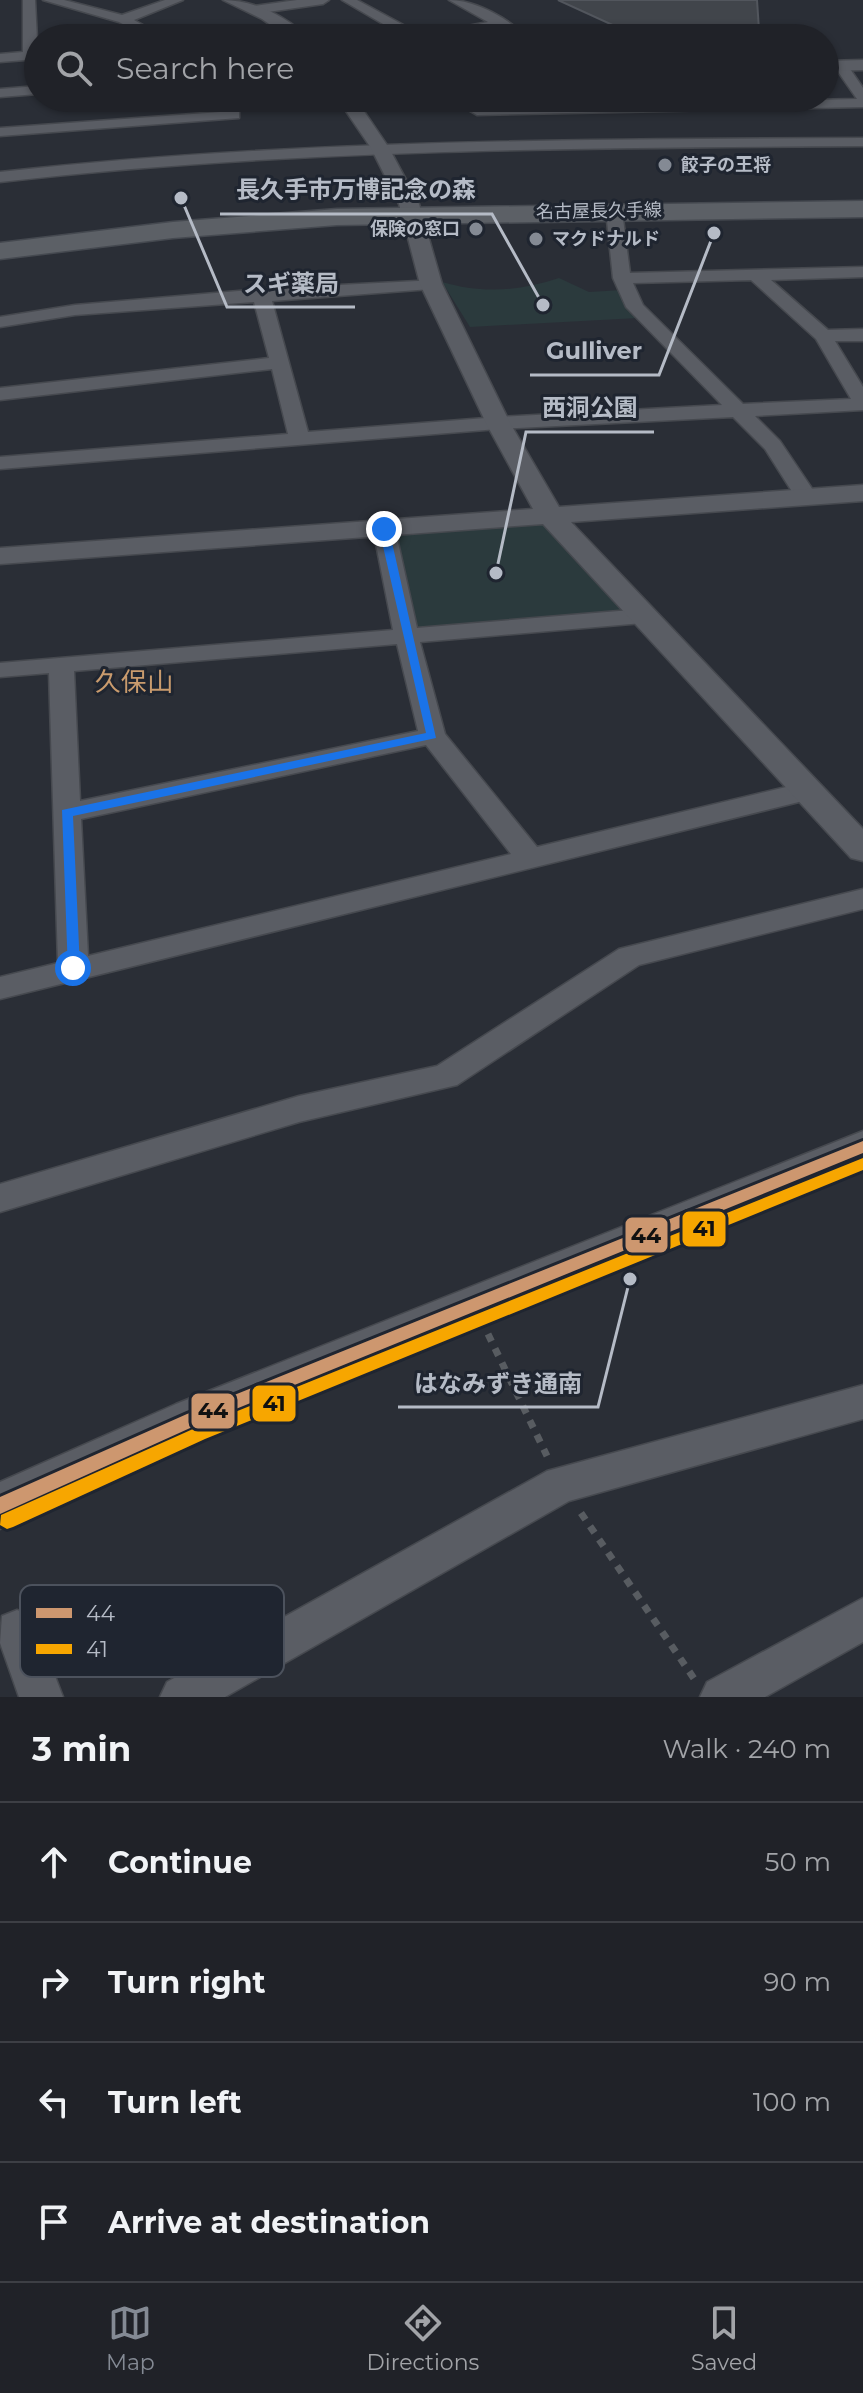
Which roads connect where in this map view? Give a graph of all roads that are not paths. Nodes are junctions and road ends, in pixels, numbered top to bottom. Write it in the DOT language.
graph roads {
  1 [pos="29,0"];
  2 [pos="49,0"];
  3 [pos="177,0"];
  4 [pos="230,0"];
  5 [pos="323,0"];
  6 [pos="348,0"];
  7 [pos="455,0"];
  8 [pos="254,10"];
  9 [pos="123,19"];
  10 [pos="500,23"];
  11 [pos="31,24"];
  12 [pos="132,24"];
  13 [pos="277,24"];
  14 [pos="392,24"];
  15 [pos="495,24"];
  16 [pos="24,56"];
  17 [pos="0,58"];
  18 [pos="863,65"];
  19 [pos="839,66"];
  20 [pos="839,73"];
  21 [pos="24,91"];
  22 [pos="0,93"];
  23 [pos="839,101"];
  24 [pos="863,101"];
  25 [pos="233,112"];
  26 [pos="356,112"];
  27 [pos="477,112"];
  28 [pos="548,112"];
  29 [pos="491,128"];
  30 [pos="0,132"];
  31 [pos="245,135"];
  32 [pos="863,142"];
  33 [pos="380,148"];
  34 [pos="0,177"];
  35 [pos="863,200"];
  36 [pos="410,209"];
  37 [pos="863,209"];
  38 [pos="614,211"];
  39 [pos="0,238"];
  40 [pos="0,251"];
  41 [pos="863,272"];
  42 [pos="754,273"];
  43 [pos="622,278"];
  44 [pos="431,284"];
  45 [pos="261,294"];
  46 [pos="0,322"];
  47 [pos="863,335"];
  48 [pos="823,336"];
  49 [pos="278,363"];
  50 [pos="0,394"];
  51 [pos="863,403"];
  52 [pos="738,409"];
  53 [pos="498,423"];
  54 [pos="300,439"];
  55 [pos="0,463"];
  56 [pos="863,493"];
  57 [pos="806,496"];
  58 [pos="551,517"];
  59 [pos="384,529"];
  60 [pos="0,556"];
  61 [pos="643,616"];
  62 [pos="407,637"];
  63 [pos="61,665"];
  64 [pos="0,670"];
  65 [pos="432,736"];
  66 [pos="807,791"];
  67 [pos="66,813"];
  68 [pos="861,845"];
  69 [pos="530,858"];
  70 [pos="863,899"];
  71 [pos="73,968"];
  72 [pos="0,988"];
  73 [pos="863,1147"];
  74 [pos="0,1198"];
  75 [pos="863,1402"];
  76 [pos="0,1506"];
  77 [pos="863,1619"];
  78 [pos="17,1631"];
  79 [pos="20,1639"];
  80 [pos="284,1640"];
  81 [pos="34,1677"];
  82 [pos="218,1677"];
  83 [pos="710,1691"];
  84 [pos="41,1697"];
  85 [pos="182,1697"];
  1 -- 11 [label="street"];
  2 -- 9 [label="street"];
  3 -- 9 [label="street"];
  4 -- 8 [label="street"];
  5 -- 8 [label="street"];
  6 -- 14 [label="street"];
  7 -- 10 [label="street"];
  8 -- 13 [label="street"];
  9 -- 12 [label="street"];
  10 -- 15 [label="street"];
  16 -- 17 [label="street"];
  18 -- 19 [label="street"];
  20 -- 24 [label="street"];
  21 -- 22 [label="street"];
  23 -- 24 [label="street"];
  25 -- 31 [label="street"];
  26 -- 33 [label="street"];
  27 -- 29 [label="street"];
  28 -- 29 [label="street"];
  29 -- 32 [label="street"];
  29 -- 33 [label="street"];
  30 -- 31 [label="street"];
  31 -- 33 [label="street"];
  31 -- 34 [label="street"];
  33 -- 36 [label="street"];
  35 -- 36 [label="main road, 名古屋長久手線"];
  36 -- 38 [label="main road, 名古屋長久手線"];
  36 -- 39 [label="main road, 名古屋長久手線"];
  36 -- 40 [label="main road, 名古屋長久手線"];
  36 -- 44 [label="street"];
  37 -- 38 [label="main road, 名古屋長久手線"];
  38 -- 43 [label="street"];
  41 -- 42 [label="street"];
  42 -- 43 [label="street"];
  42 -- 48 [label="street"];
  43 -- 52 [label="street"];
  44 -- 45 [label="street"];
  44 -- 53 [label="street"];
  45 -- 46 [label="street"];
  45 -- 49 [label="street"];
  47 -- 48 [label="street"];
  48 -- 51 [label="street"];
  49 -- 50 [label="street"];
  49 -- 54 [label="street"];
  51 -- 52 [label="street"];
  52 -- 53 [label="street"];
  52 -- 57 [label="street"];
  53 -- 54 [label="street"];
  53 -- 58 [label="street"];
  54 -- 55 [label="street"];
  56 -- 57 [label="street"];
  57 -- 58 [label="street"];
  58 -- 59 [label="street"];
  58 -- 61 [label="street"];
  59 -- 60 [label="street"];
  59 -- 62 [label="street"];
  61 -- 62 [label="street"];
  61 -- 66 [label="street"];
  62 -- 63 [label="street"];
  62 -- 65 [label="street"];
  63 -- 64 [label="street"];
  63 -- 67 [label="street"];
  65 -- 67 [label="street"];
  65 -- 69 [label="street"];
  66 -- 68 [label="street"];
  66 -- 69 [label="street"];
  67 -- 71 [label="street"];
  69 -- 71 [label="street"];
  70 -- 74 [label="street"];
  71 -- 72 [label="street"];
  73 -- 76 [label="street"];
  75 -- 80 [label="street"];
  77 -- 83 [label="street"];
  78 -- 79 [label="street"];
  81 -- 84 [label="street"];
  82 -- 85 [label="street"];
}
